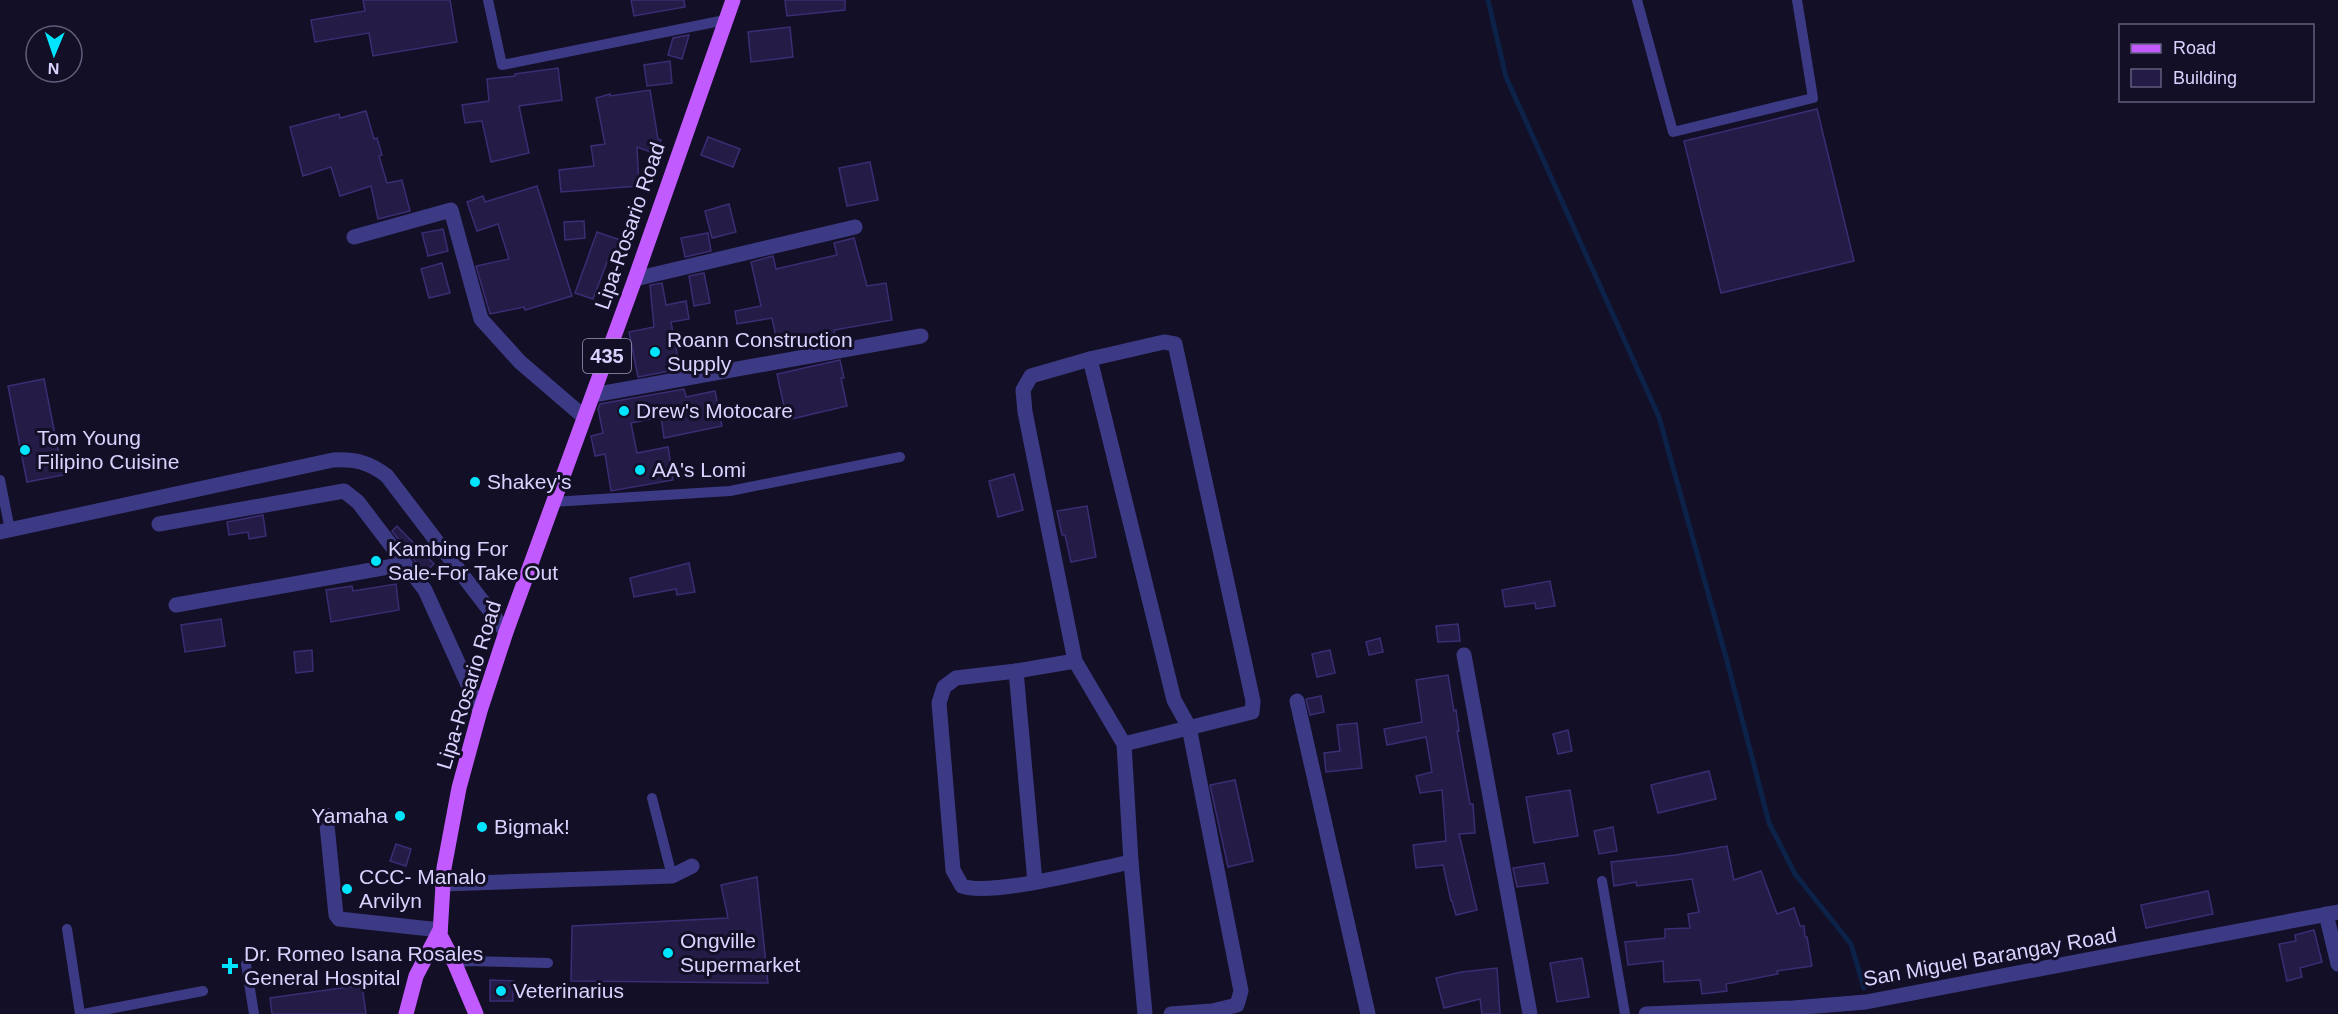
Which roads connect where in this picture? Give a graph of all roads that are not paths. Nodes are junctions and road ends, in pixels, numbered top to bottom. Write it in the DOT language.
graph roads {
  1 [pos="488,0"];
  2 [pos="733,0"];
  3 [pos="1637,0"];
  4 [pos="1797,0"];
  5 [pos="725,20"];
  6 [pos="855,227"];
  7 [pos="354,237"];
  8 [pos="635,279"];
  9 [pos="921,336"];
  10 [pos="1090,358"];
  11 [pos="592,395"];
  12 [pos="584,417"];
  13 [pos="900,457"];
  14 [pos="0,480"];
  15 [pos="552,502"];
  16 [pos="159,524"];
  17 [pos="5,531"];
  18 [pos="405,564"];
  19 [pos="176,605"];
  20 [pos="506,632"];
  21 [pos="1464,655"];
  22 [pos="1075,661"];
  23 [pos="1016,671"];
  24 [pos="1297,701"];
  25 [pos="480,711"];
  26 [pos="1189,727"];
  27 [pos="1124,744"];
  28 [pos="652,798"];
  29 [pos="326,815"];
  30 [pos="1131,862"];
  31 [pos="692,866"];
  32 [pos="672,876"];
  33 [pos="1602,881"];
  34 [pos="1035,882"];
  35 [pos="442,884"];
  36 [pos="2332,913"];
  37 [pos="67,928"];
  38 [pos="440,930"];
  39 [pos="548,963"];
  40 [pos="246,964"];
  41 [pos="455,964"];
  42 [pos="2338,964"];
  43 [pos="203,992"];
  44 [pos="81,1014"];
  45 [pos="254,1014"];
  46 [pos="406,1014"];
  47 [pos="476,1014"];
  48 [pos="1145,1014"];
  49 [pos="1171,1014"];
  50 [pos="1368,1014"];
  51 [pos="1530,1014"];
  52 [pos="1625,1014"];
  53 [pos="1646,1014"];
  1 -- 5 [label="lane"];
  2 -- 5 [label="main road, Lipa-Rosario Road / 435"];
  3 -- 4 [label="lane"];
  5 -- 8 [label="main road, Lipa-Rosario Road / 435"];
  6 -- 8 [label="street"];
  7 -- 12 [label="street"];
  8 -- 11 [label="main road, Lipa-Rosario Road / 435"];
  9 -- 11 [label="street"];
  10 -- 22 [label="street"];
  10 -- 26 [label="street"];
  10 -- 26 [label="street"];
  11 -- 12 [label="main road, Lipa-Rosario Road / 435"];
  12 -- 15 [label="main road, Lipa-Rosario Road / 435"];
  13 -- 15 [label="lane"];
  14 -- 17 [label="lane"];
  15 -- 20 [label="main road, Lipa-Rosario Road / 435"];
  16 -- 18 [label="street"];
  17 -- 20 [label="street"];
  18 -- 19 [label="street"];
  18 -- 25 [label="street"];
  20 -- 25 [label="main road, Lipa-Rosario Road / 435"];
  21 -- 51 [label="street"];
  22 -- 23 [label="street"];
  22 -- 27 [label="street"];
  23 -- 34 [label="street"];
  23 -- 34 [label="street"];
  24 -- 50 [label="street"];
  25 -- 35 [label="main road, Lipa-Rosario Road / 435"];
  26 -- 27 [label="street"];
  26 -- 49 [label="street"];
  27 -- 30 [label="street"];
  28 -- 32 [label="lane"];
  29 -- 38 [label="street"];
  30 -- 34 [label="street"];
  30 -- 48 [label="street"];
  31 -- 32 [label="street"];
  32 -- 35 [label="street"];
  33 -- 52 [label="lane"];
  35 -- 38 [label="main road, Lipa-Rosario Road / 435"];
  36 -- 42 [label="street"];
  36 -- 53 [label="street, San Miguel Barangay Road"];
  37 -- 44 [label="lane"];
  38 -- 41 [label="main road, Lipa-Rosario Road / 435"];
  38 -- 46 [label="main road, 435"];
  39 -- 41 [label="lane"];
  40 -- 45 [label="lane"];
  41 -- 47 [label="main road, Lipa-Rosario Road / 435"];
  43 -- 44 [label="lane"];
}
